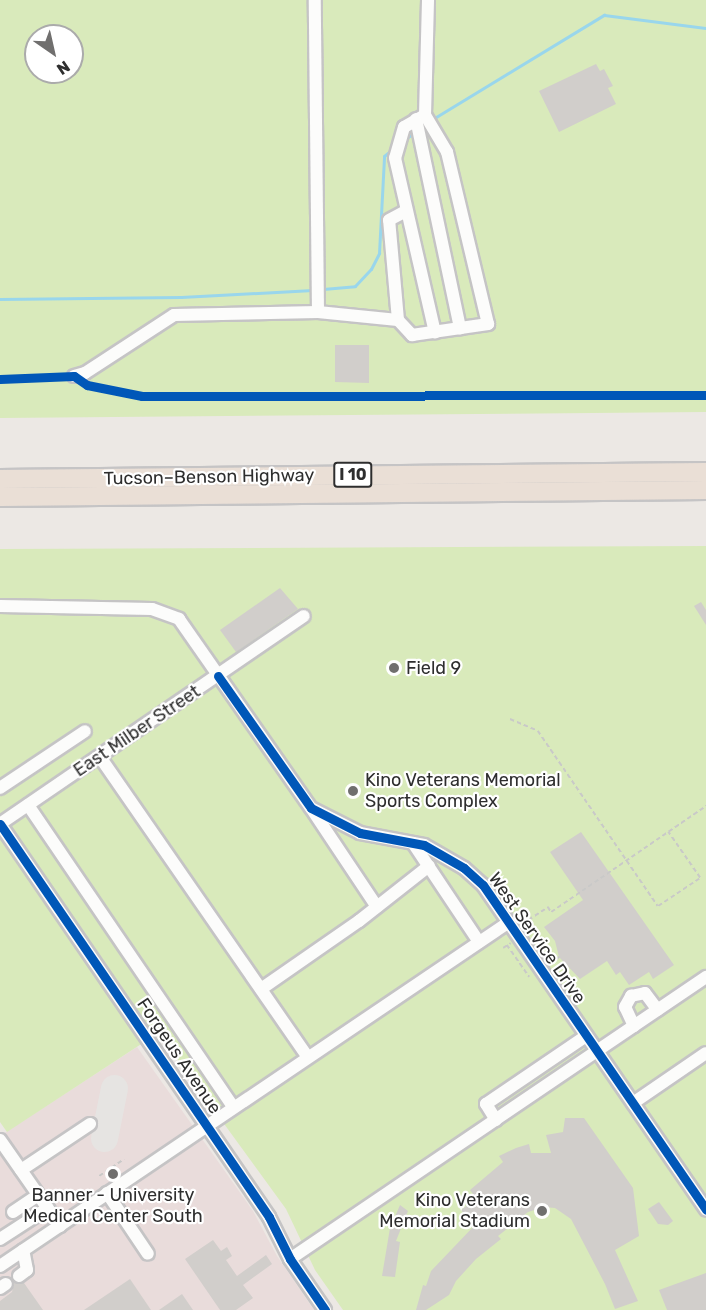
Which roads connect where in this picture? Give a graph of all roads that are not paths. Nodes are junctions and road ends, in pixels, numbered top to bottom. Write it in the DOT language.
graph roads {
  1 [pos="315,0"];
  2 [pos="428,0"];
  3 [pos="420,117"];
  4 [pos="406,210"];
  5 [pos="318,312"];
  6 [pos="398,320"];
  7 [pos="460,328"];
  8 [pos="435,332"];
  9 [pos="74,376"];
  10 [pos="706,472"];
  11 [pos="0,479"];
  12 [pos="706,490"];
  13 [pos="0,497"];
  14 [pos="0,606"];
  15 [pos="304,616"];
  16 [pos="218,676"];
  17 [pos="84,731"];
  18 [pos="100,757"];
  19 [pos="0,788"];
  20 [pos="28,805"];
  21 [pos="311,808"];
  22 [pos="0,824"];
  23 [pos="413,843"];
  24 [pos="429,866"];
  25 [pos="377,907"];
  26 [pos="514,924"];
  27 [pos="479,942"];
  28 [pos="706,977"];
  29 [pos="261,990"];
  30 [pos="658,1010"];
  31 [pos="634,1026"];
  32 [pos="586,1036"];
  33 [pos="597,1052"];
  34 [pos="706,1053"];
  35 [pos="308,1057"];
  36 [pos="633,1103"];
  37 [pos="233,1107"];
  38 [pos="496,1120"];
  39 [pos="90,1124"];
  40 [pos="206,1125"];
  41 [pos="0,1140"];
  42 [pos="21,1170"];
  43 [pos="107,1193"];
  44 [pos="38,1195"];
  45 [pos="48,1208"];
  46 [pos="706,1210"];
  47 [pos="13,1212"];
  48 [pos="60,1226"];
  49 [pos="0,1239"];
  50 [pos="23,1250"];
  51 [pos="148,1254"];
  52 [pos="290,1259"];
  53 [pos="0,1266"];
  54 [pos="19,1276"];
  55 [pos="325,1310"];
  1 -- 5 [label="street"];
  2 -- 3 [label="street"];
  3 -- 4 [label="street"];
  3 -- 7 [label="street"];
  3 -- 7 [label="street"];
  4 -- 6 [label="street"];
  4 -- 8 [label="street"];
  5 -- 6 [label="street"];
  5 -- 9 [label="street"];
  6 -- 8 [label="street"];
  7 -- 8 [label="street"];
  10 -- 11 [label="highway, Tucson–Benson Highway / I 10"];
  12 -- 13 [label="highway, Tucson–Benson Highway / I 10"];
  14 -- 16 [label="street, West Service Drive"];
  15 -- 16 [label="street, East Milber Street"];
  16 -- 18 [label="street, East Milber Street"];
  16 -- 21 [label="street, West Service Drive"];
  17 -- 19 [label="street"];
  18 -- 20 [label="street, East Milber Street"];
  18 -- 29 [label="street"];
  20 -- 22 [label="street, East Milber Street"];
  20 -- 37 [label="street"];
  21 -- 23 [label="street, West Service Drive"];
  21 -- 25 [label="street"];
  22 -- 40 [label="street, Forgeus Avenue"];
  23 -- 24 [label="street"];
  23 -- 26 [label="street, West Service Drive"];
  24 -- 25 [label="street"];
  24 -- 27 [label="street"];
  25 -- 29 [label="street"];
  26 -- 27 [label="street"];
  26 -- 32 [label="street, West Service Drive"];
  27 -- 35 [label="street"];
  28 -- 30 [label="street"];
  29 -- 35 [label="street"];
  30 -- 31 [label="street"];
  30 -- 31 [label="street"];
  31 -- 33 [label="street"];
  32 -- 33 [label="street, West Service Drive"];
  32 -- 38 [label="street"];
  33 -- 36 [label="street, West Service Drive"];
  33 -- 38 [label="street"];
  34 -- 36 [label="street"];
  35 -- 37 [label="street"];
  36 -- 46 [label="street, West Service Drive"];
  37 -- 40 [label="street"];
  38 -- 52 [label="street"];
  39 -- 42 [label="street"];
  40 -- 43 [label="street"];
  40 -- 52 [label="street, Forgeus Avenue"];
  41 -- 42 [label="street"];
  42 -- 44 [label="street"];
  43 -- 48 [label="street"];
  43 -- 51 [label="street"];
  44 -- 45 [label="street"];
  44 -- 47 [label="street"];
  45 -- 48 [label="street"];
  45 -- 49 [label="street"];
  48 -- 50 [label="street"];
  50 -- 53 [label="street"];
  50 -- 54 [label="street"];
  52 -- 55 [label="street, Forgeus Avenue"];
}
